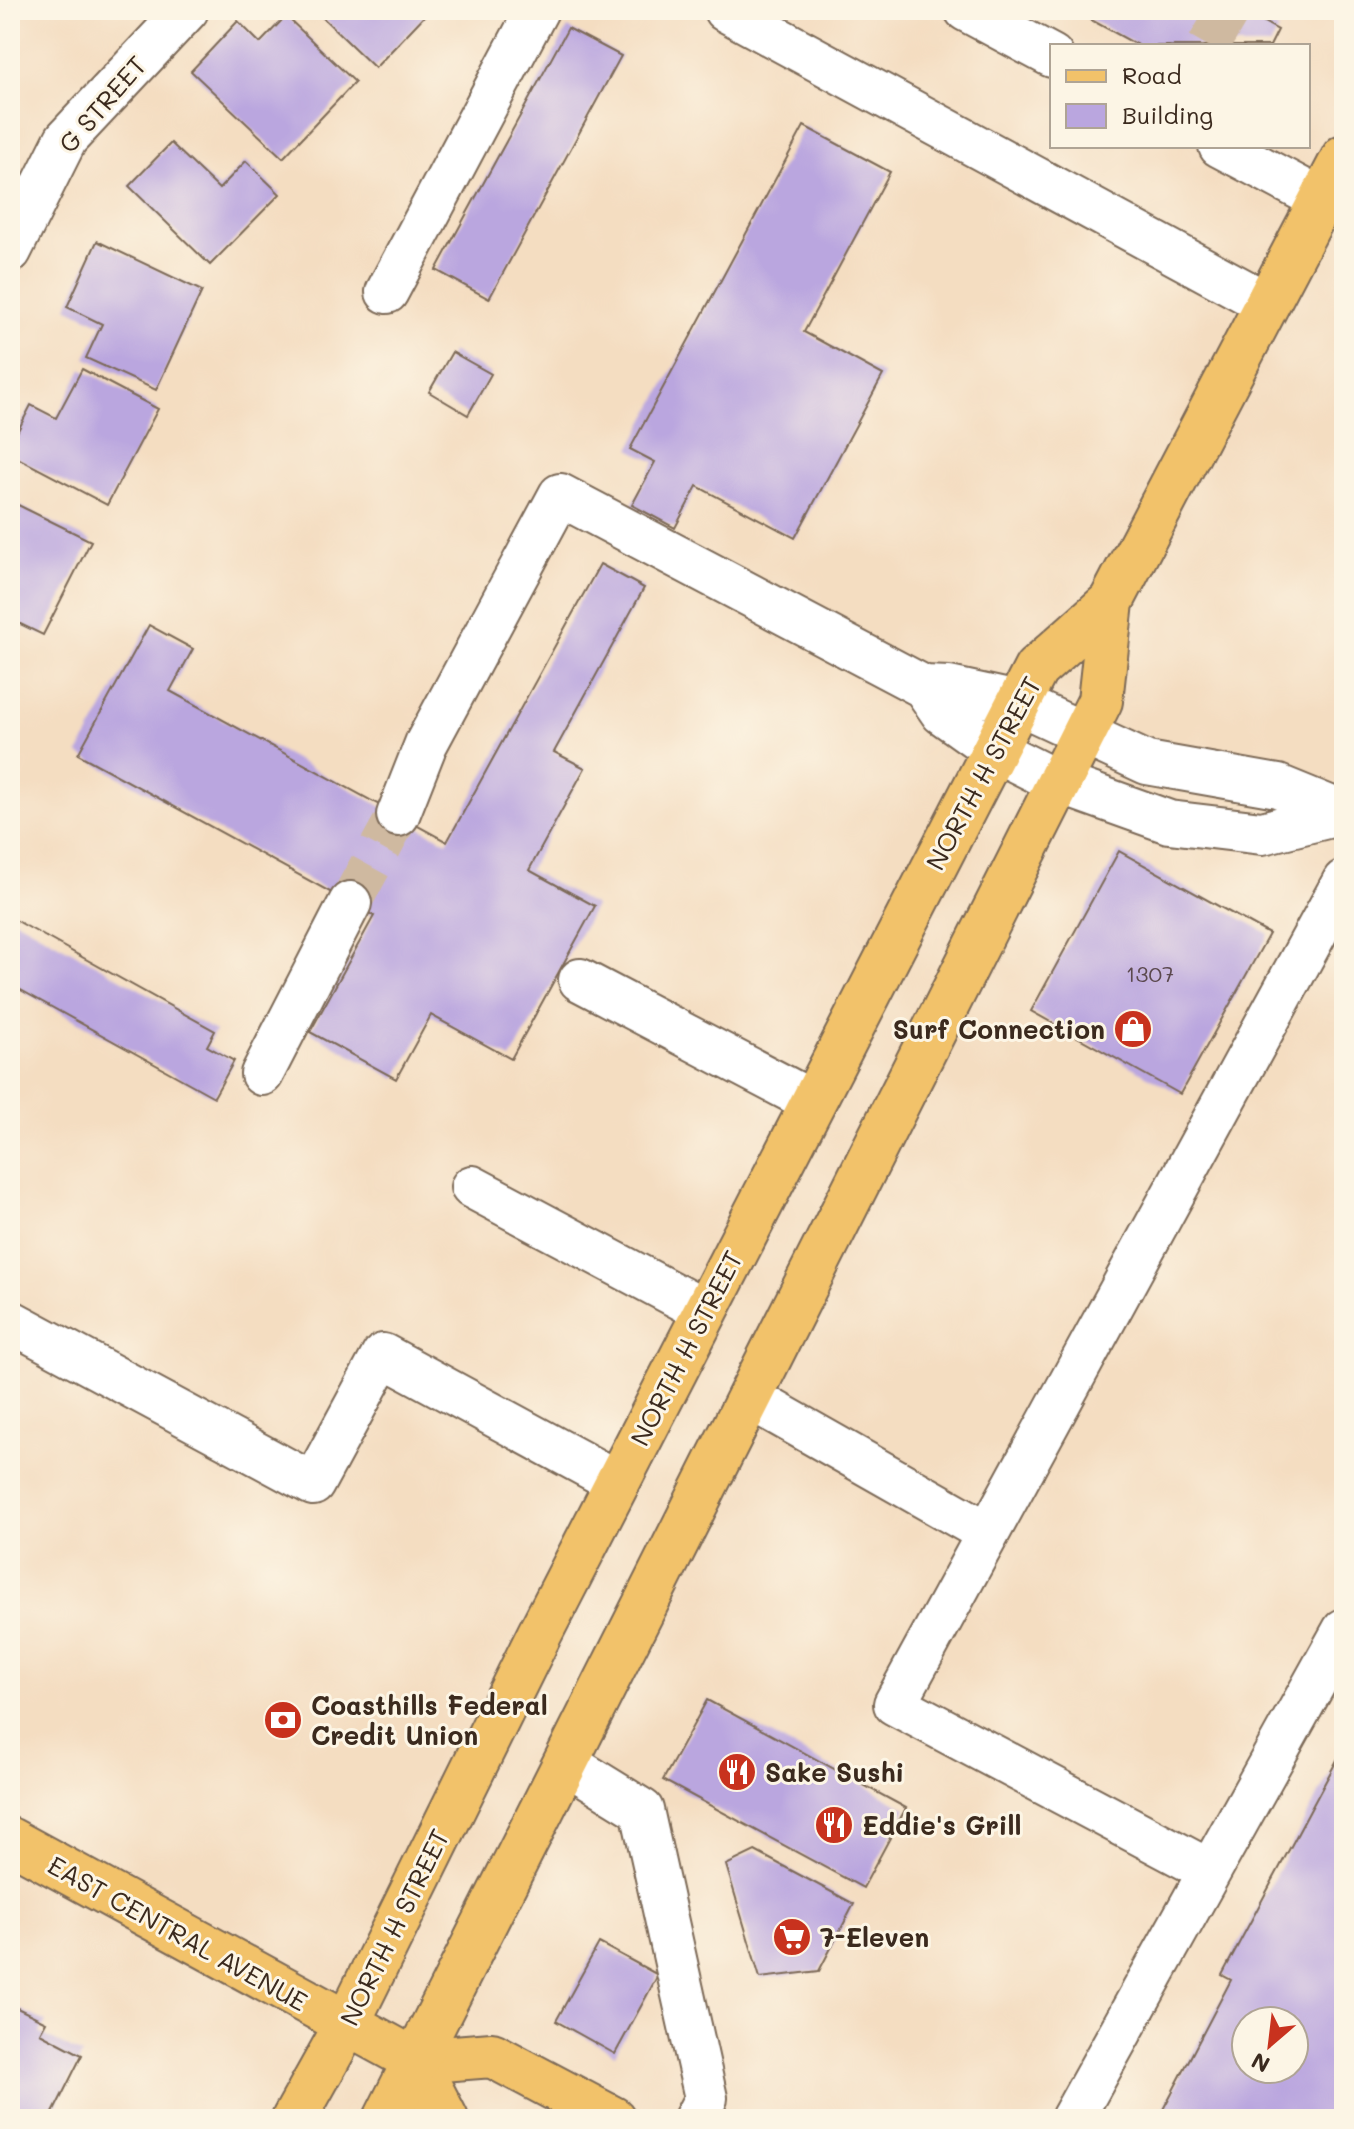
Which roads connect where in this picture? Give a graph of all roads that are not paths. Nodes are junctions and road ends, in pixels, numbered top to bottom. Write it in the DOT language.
graph roads {
  1 [pos="187,10"];
  2 [pos="537,10"];
  3 [pos="725,10"];
  4 [pos="966,10"];
  5 [pos="1050,55"];
  6 [pos="1224,148"];
  7 [pos="1344,157"];
  8 [pos="24,181"];
  9 [pos="1320,199"];
  10 [pos="10,251"];
  11 [pos="387,292"];
  12 [pos="1266,303"];
  13 [pos="1111,602"];
  14 [pos="924,687"];
  15 [pos="1018,703"];
  16 [pos="1084,735"];
  17 [pos="994,750"];
  18 [pos="1060,783"];
  19 [pos="1343,813"];
  20 [pos="398,815"];
  21 [pos="1344,881"];
  22 [pos="350,903"];
  23 [pos="580,980"];
  24 [pos="262,1074"];
  25 [pos="813,1102"];
  26 [pos="472,1187"];
  27 [pos="705,1311"];
  28 [pos="10,1321"];
  29 [pos="750,1398"];
  30 [pos="617,1482"];
  31 [pos="988,1533"];
  32 [pos="1344,1630"];
  33 [pos="566,1763"];
  34 [pos="10,1840"];
  35 [pos="1210,1871"];
  36 [pos="346,2026"];
  37 [pos="416,2061"];
  38 [pos="294,2119"];
  39 [pos="386,2119"];
  40 [pos="446,2119"];
  41 [pos="613,2119"];
  42 [pos="695,2119"];
  43 [pos="1072,2119"];
  1 -- 8 [label="street, G STREET"];
  2 -- 11 [label="street"];
  3 -- 12 [label="street"];
  4 -- 5 [label="street"];
  6 -- 9 [label="street"];
  7 -- 9 [label="main road, NORTH H STREET"];
  8 -- 10 [label="street, G STREET"];
  9 -- 12 [label="main road, NORTH H STREET"];
  12 -- 13 [label="main road, NORTH H STREET"];
  13 -- 15 [label="main road, NORTH H STREET"];
  13 -- 16 [label="main road, NORTH H STREET"];
  14 -- 15 [label="street"];
  14 -- 17 [label="street"];
  14 -- 20 [label="street"];
  15 -- 16 [label="street"];
  15 -- 17 [label="main road, NORTH H STREET"];
  16 -- 18 [label="main road, NORTH H STREET"];
  16 -- 19 [label="street"];
  17 -- 18 [label="street"];
  17 -- 25 [label="main road, NORTH H STREET"];
  18 -- 19 [label="street"];
  18 -- 29 [label="main road, NORTH H STREET"];
  21 -- 31 [label="street"];
  22 -- 24 [label="street"];
  23 -- 25 [label="street"];
  25 -- 27 [label="main road, NORTH H STREET"];
  26 -- 27 [label="street"];
  27 -- 30 [label="main road, NORTH H STREET"];
  28 -- 30 [label="street"];
  29 -- 31 [label="street"];
  29 -- 33 [label="main road, NORTH H STREET"];
  30 -- 36 [label="main road, NORTH H STREET"];
  31 -- 35 [label="street"];
  32 -- 35 [label="street"];
  33 -- 37 [label="main road, NORTH H STREET"];
  33 -- 42 [label="street"];
  34 -- 36 [label="main road, EAST CENTRAL AVENUE"];
  35 -- 43 [label="street"];
  36 -- 37 [label="main road, EAST CENTRAL AVENUE"];
  36 -- 38 [label="main road, NORTH H STREET"];
  37 -- 39 [label="main road, NORTH H STREET"];
  37 -- 40 [label="main road"];
  37 -- 41 [label="main road"];
}
